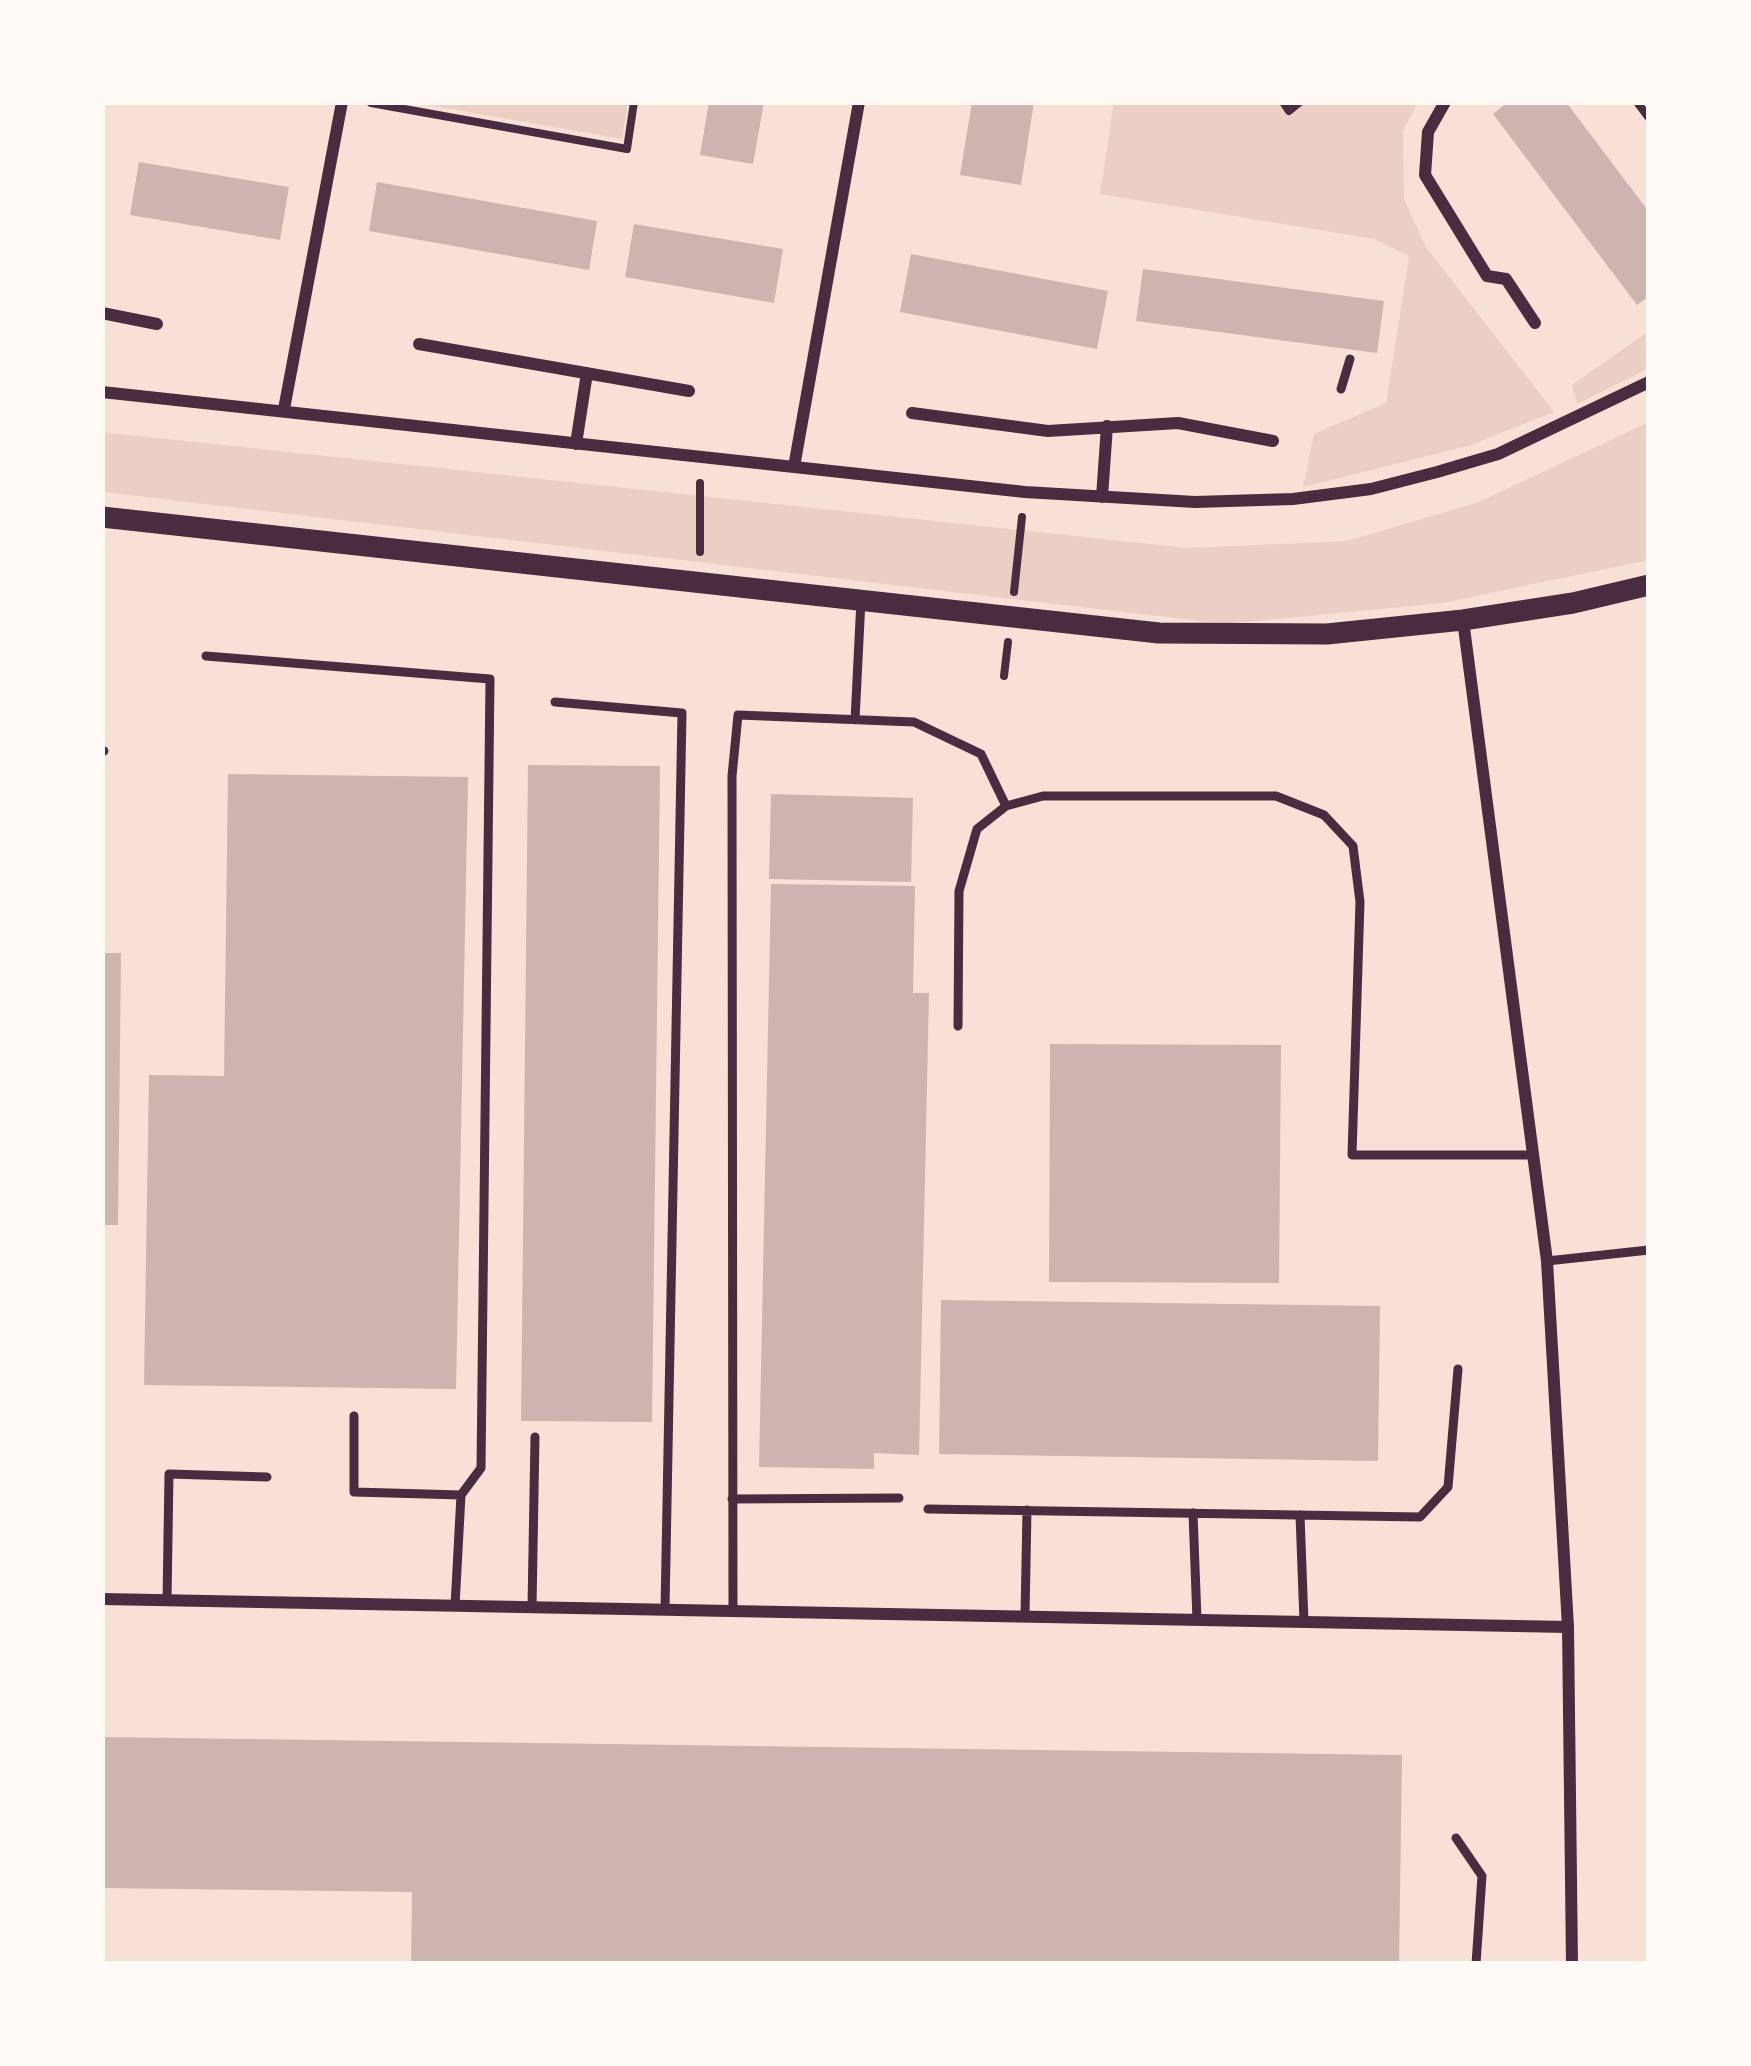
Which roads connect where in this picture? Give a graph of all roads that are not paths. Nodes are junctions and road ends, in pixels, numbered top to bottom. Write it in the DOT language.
graph roads {
  1 [pos="342,102"];
  2 [pos="859,102"];
  3 [pos="1445,102"];
  4 [pos="102,313"];
  5 [pos="1534,322"];
  6 [pos="157,324"];
  7 [pos="419,344"];
  8 [pos="1350,358"];
  9 [pos="587,373"];
  10 [pos="1649,382"];
  11 [pos="1341,389"];
  12 [pos="689,391"];
  13 [pos="102,392"];
  14 [pos="284,409"];
  15 [pos="912,413"];
  16 [pos="1107,426"];
  17 [pos="1273,441"];
  18 [pos="575,444"];
  19 [pos="794,467"];
  20 [pos="1102,497"];
  21 [pos="102,517"];
  22 [pos="1649,585"];
  23 [pos="862,600"];
  24 [pos="1462,620"];
  25 [pos="206,656"];
  26 [pos="554,702"];
  27 [pos="855,720"];
  28 [pos="1006,806"];
  29 [pos="958,1027"];
  30 [pos="1534,1155"];
  31 [pos="1649,1250"];
  32 [pos="1547,1261"];
  33 [pos="1458,1370"];
  34 [pos="354,1416"];
  35 [pos="535,1437"];
  36 [pos="267,1477"];
  37 [pos="461,1495"];
  38 [pos="899,1498"];
  39 [pos="732,1499"];
  40 [pos="928,1508"];
  41 [pos="1027,1510"];
  42 [pos="1193,1513"];
  43 [pos="1300,1515"];
  44 [pos="102,1599"];
  45 [pos="167,1600"];
  46 [pos="455,1606"];
  47 [pos="532,1607"];
  48 [pos="665,1610"];
  49 [pos="733,1611"];
  50 [pos="1025,1616"];
  51 [pos="1197,1620"];
  52 [pos="1304,1622"];
  53 [pos="1568,1627"];
  54 [pos="1456,1838"];
  55 [pos="1477,1964"];
  56 [pos="1572,1964"];
  1 -- 14 [label="street"];
  2 -- 19 [label="street"];
  3 -- 5 [label="street"];
  4 -- 6 [label="street"];
  7 -- 9 [label="street"];
  8 -- 11 [label="lane"];
  9 -- 12 [label="street"];
  9 -- 18 [label="street"];
  10 -- 20 [label="street"];
  13 -- 14 [label="street"];
  14 -- 18 [label="street"];
  15 -- 16 [label="street"];
  16 -- 17 [label="street"];
  16 -- 20 [label="street"];
  18 -- 19 [label="street"];
  19 -- 20 [label="street"];
  21 -- 23 [label="street"];
  22 -- 24 [label="street"];
  23 -- 24 [label="street"];
  23 -- 27 [label="lane"];
  24 -- 30 [label="street"];
  25 -- 37 [label="lane"];
  26 -- 48 [label="lane"];
  27 -- 28 [label="lane"];
  27 -- 39 [label="lane"];
  28 -- 29 [label="lane"];
  28 -- 30 [label="lane"];
  30 -- 32 [label="street"];
  31 -- 32 [label="lane"];
  32 -- 53 [label="street"];
  33 -- 43 [label="lane"];
  34 -- 37 [label="lane"];
  35 -- 47 [label="lane"];
  36 -- 45 [label="lane"];
  37 -- 46 [label="lane"];
  38 -- 39 [label="lane"];
  39 -- 49 [label="lane"];
  40 -- 41 [label="lane"];
  41 -- 42 [label="lane"];
  41 -- 50 [label="lane"];
  42 -- 43 [label="lane"];
  42 -- 51 [label="lane"];
  43 -- 52 [label="lane"];
  44 -- 45 [label="street"];
  45 -- 46 [label="street"];
  46 -- 47 [label="street"];
  47 -- 48 [label="street"];
  48 -- 49 [label="street"];
  49 -- 50 [label="street"];
  50 -- 51 [label="street"];
  51 -- 52 [label="street"];
  52 -- 53 [label="street"];
  53 -- 56 [label="street"];
  54 -- 55 [label="lane"];
}
